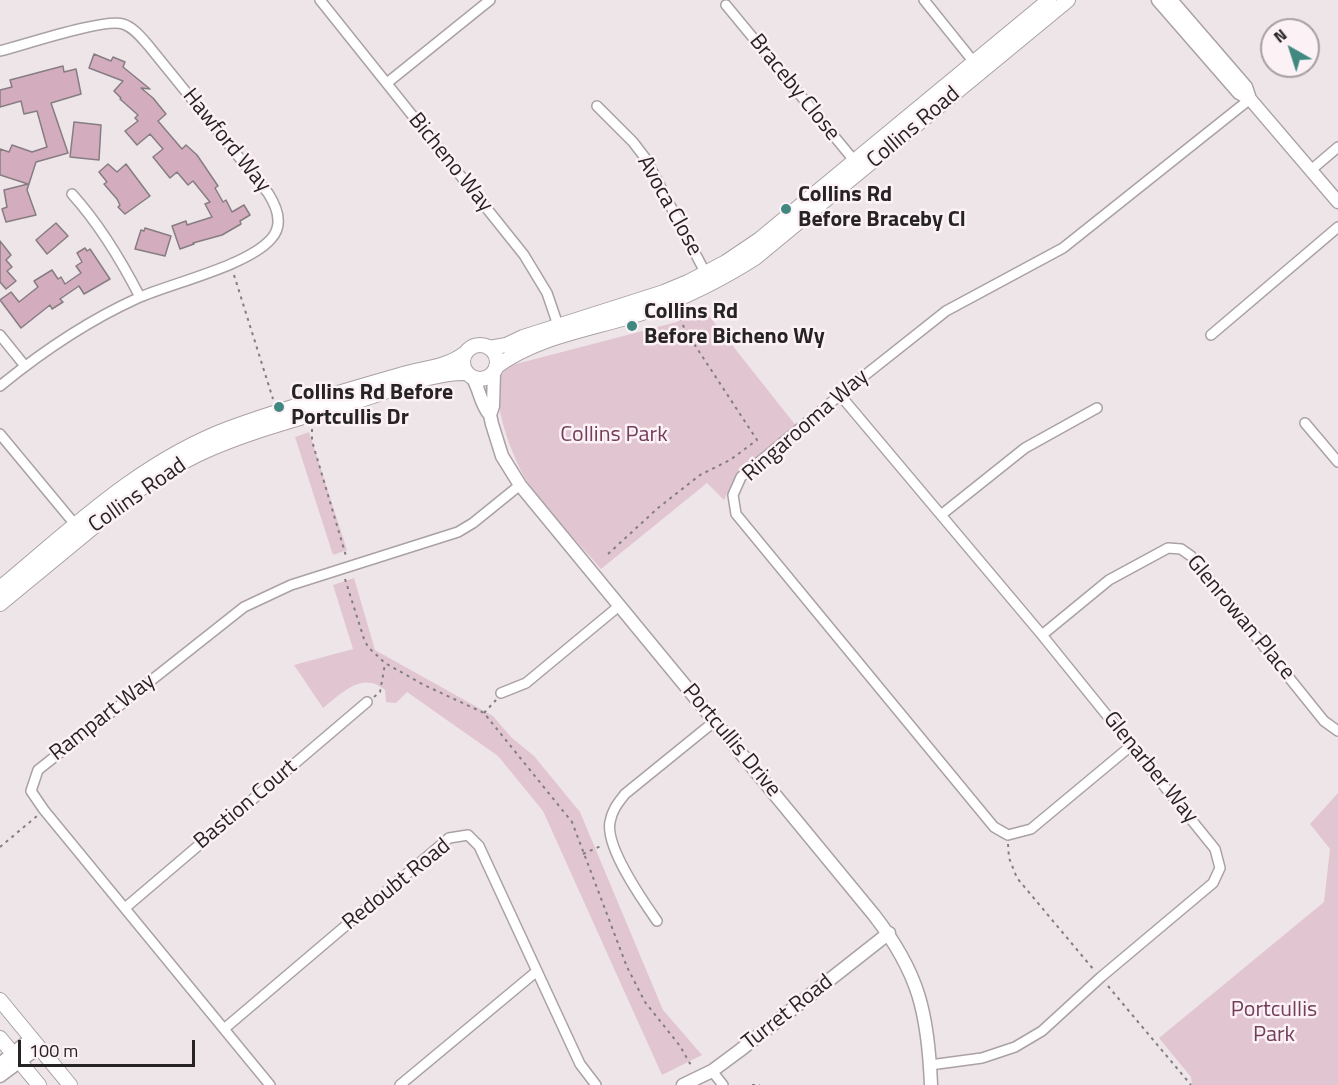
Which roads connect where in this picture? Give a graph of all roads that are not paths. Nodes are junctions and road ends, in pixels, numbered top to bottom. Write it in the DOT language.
graph roads {
  1 [pos="320,0"];
  2 [pos="490,0"];
  3 [pos="924,0"];
  4 [pos="1049,0"];
  5 [pos="1068,0"];
  6 [pos="1158,0"];
  7 [pos="1171,0"];
  8 [pos="726,5"];
  9 [pos="0,51"];
  10 [pos="978,67"];
  11 [pos="387,83"];
  12 [pos="1250,99"];
  13 [pos="597,106"];
  14 [pos="1338,147"];
  15 [pos="859,166"];
  16 [pos="1311,171"];
  17 [pos="72,194"];
  18 [pos="1338,202"];
  19 [pos="1338,227"];
  20 [pos="709,278"];
  21 [pos="140,297"];
  22 [pos="560,331"];
  23 [pos="0,335"];
  24 [pos="1210,335"];
  25 [pos="489,348"];
  26 [pos="464,354"];
  27 [pos="25,366"];
  28 [pos="495,370"];
  29 [pos="469,375"];
  30 [pos="0,386"];
  31 [pos="840,395"];
  32 [pos="1097,408"];
  33 [pos="490,415"];
  34 [pos="1305,423"];
  35 [pos="0,434"];
  36 [pos="1338,462"];
  37 [pos="520,485"];
  38 [pos="941,515"];
  39 [pos="80,529"];
  40 [pos="0,588"];
  41 [pos="0,604"];
  42 [pos="619,606"];
  43 [pos="1042,635"];
  44 [pos="501,693"];
  45 [pos="367,702"];
  46 [pos="715,721"];
  47 [pos="1338,732"];
  48 [pos="1132,745"];
  49 [pos="125,908"];
  50 [pos="657,921"];
  51 [pos="889,933"];
  52 [pos="537,970"];
  53 [pos="0,1000"];
  54 [pos="224,1029"];
  55 [pos="0,1038"];
  56 [pos="35,1042"];
  57 [pos="16,1058"];
  58 [pos="0,1064"];
  59 [pos="930,1065"];
  60 [pos="712,1071"];
  61 [pos="0,1076"];
  62 [pos="39,1085"];
  63 [pos="70,1085"];
  64 [pos="270,1085"];
  65 [pos="400,1085"];
  66 [pos="596,1085"];
  67 [pos="683,1085"];
  68 [pos="723,1085"];
  69 [pos="931,1085"];
  1 -- 11 [label="street, Bicheno Way"];
  2 -- 11 [label="street"];
  3 -- 10 [label="street"];
  4 -- 10 [label="main road, Collins Road"];
  5 -- 10 [label="main road, Collins Road"];
  6 -- 12 [label="street"];
  7 -- 12 [label="street"];
  8 -- 15 [label="street, Braceby Close"];
  9 -- 21 [label="street, Hawford Way"];
  10 -- 15 [label="main road, Collins Road"];
  11 -- 22 [label="street, Bicheno Way"];
  12 -- 16 [label="street"];
  12 -- 31 [label="street, Ringarooma Way"];
  13 -- 20 [label="street, Avoca Close"];
  14 -- 16 [label="street"];
  15 -- 20 [label="main road, Collins Road"];
  16 -- 18 [label="street"];
  17 -- 21 [label="street"];
  19 -- 24 [label="street"];
  20 -- 22 [label="main road, Collins Road"];
  21 -- 27 [label="street, Hawford Way"];
  22 -- 25 [label="main road, Collins Road"];
  22 -- 28 [label="main road, Collins Road"];
  23 -- 27 [label="street"];
  25 -- 26 [label="main road, Collins Road"];
  25 -- 28 [label="main road"];
  26 -- 29 [label="main road"];
  26 -- 39 [label="main road, Collins Road"];
  27 -- 30 [label="street, Hawford Way"];
  28 -- 29 [label="main road, Collins Road"];
  28 -- 33 [label="street, Portcullis Drive"];
  29 -- 33 [label="street, Portcullis Drive"];
  29 -- 39 [label="main road, Collins Road"];
  31 -- 38 [label="street, Glenarber Way"];
  31 -- 48 [label="street, Ringarooma Way"];
  32 -- 38 [label="street"];
  33 -- 37 [label="street, Portcullis Drive"];
  34 -- 36 [label="street"];
  35 -- 39 [label="street"];
  37 -- 42 [label="street, Portcullis Drive"];
  37 -- 49 [label="street, Rampart Way"];
  38 -- 43 [label="street, Glenarber Way"];
  39 -- 40 [label="main road, Collins Road"];
  39 -- 41 [label="main road, Collins Road"];
  42 -- 44 [label="street"];
  42 -- 46 [label="street, Portcullis Drive"];
  43 -- 47 [label="street, Glenrowan Place"];
  43 -- 48 [label="street, Glenarber Way"];
  45 -- 49 [label="street, Bastion Court"];
  46 -- 50 [label="street"];
  46 -- 51 [label="street, Portcullis Drive"];
  48 -- 59 [label="street, Glenarber Way"];
  49 -- 54 [label="street, Rampart Way"];
  51 -- 59 [label="street, Portcullis Drive"];
  51 -- 60 [label="street, Turret Road"];
  52 -- 54 [label="street, Redoubt Road"];
  52 -- 65 [label="street"];
  52 -- 66 [label="street, Redoubt Road"];
  53 -- 56 [label="main road"];
  54 -- 64 [label="street, Rampart Way"];
  55 -- 57 [label="main road"];
  56 -- 57 [label="street"];
  56 -- 63 [label="main road"];
  57 -- 58 [label="street"];
  57 -- 61 [label="street"];
  57 -- 62 [label="main road"];
  59 -- 69 [label="street, Portcullis Drive"];
  60 -- 67 [label="street, Turret Road"];
  60 -- 68 [label="street"];
}
